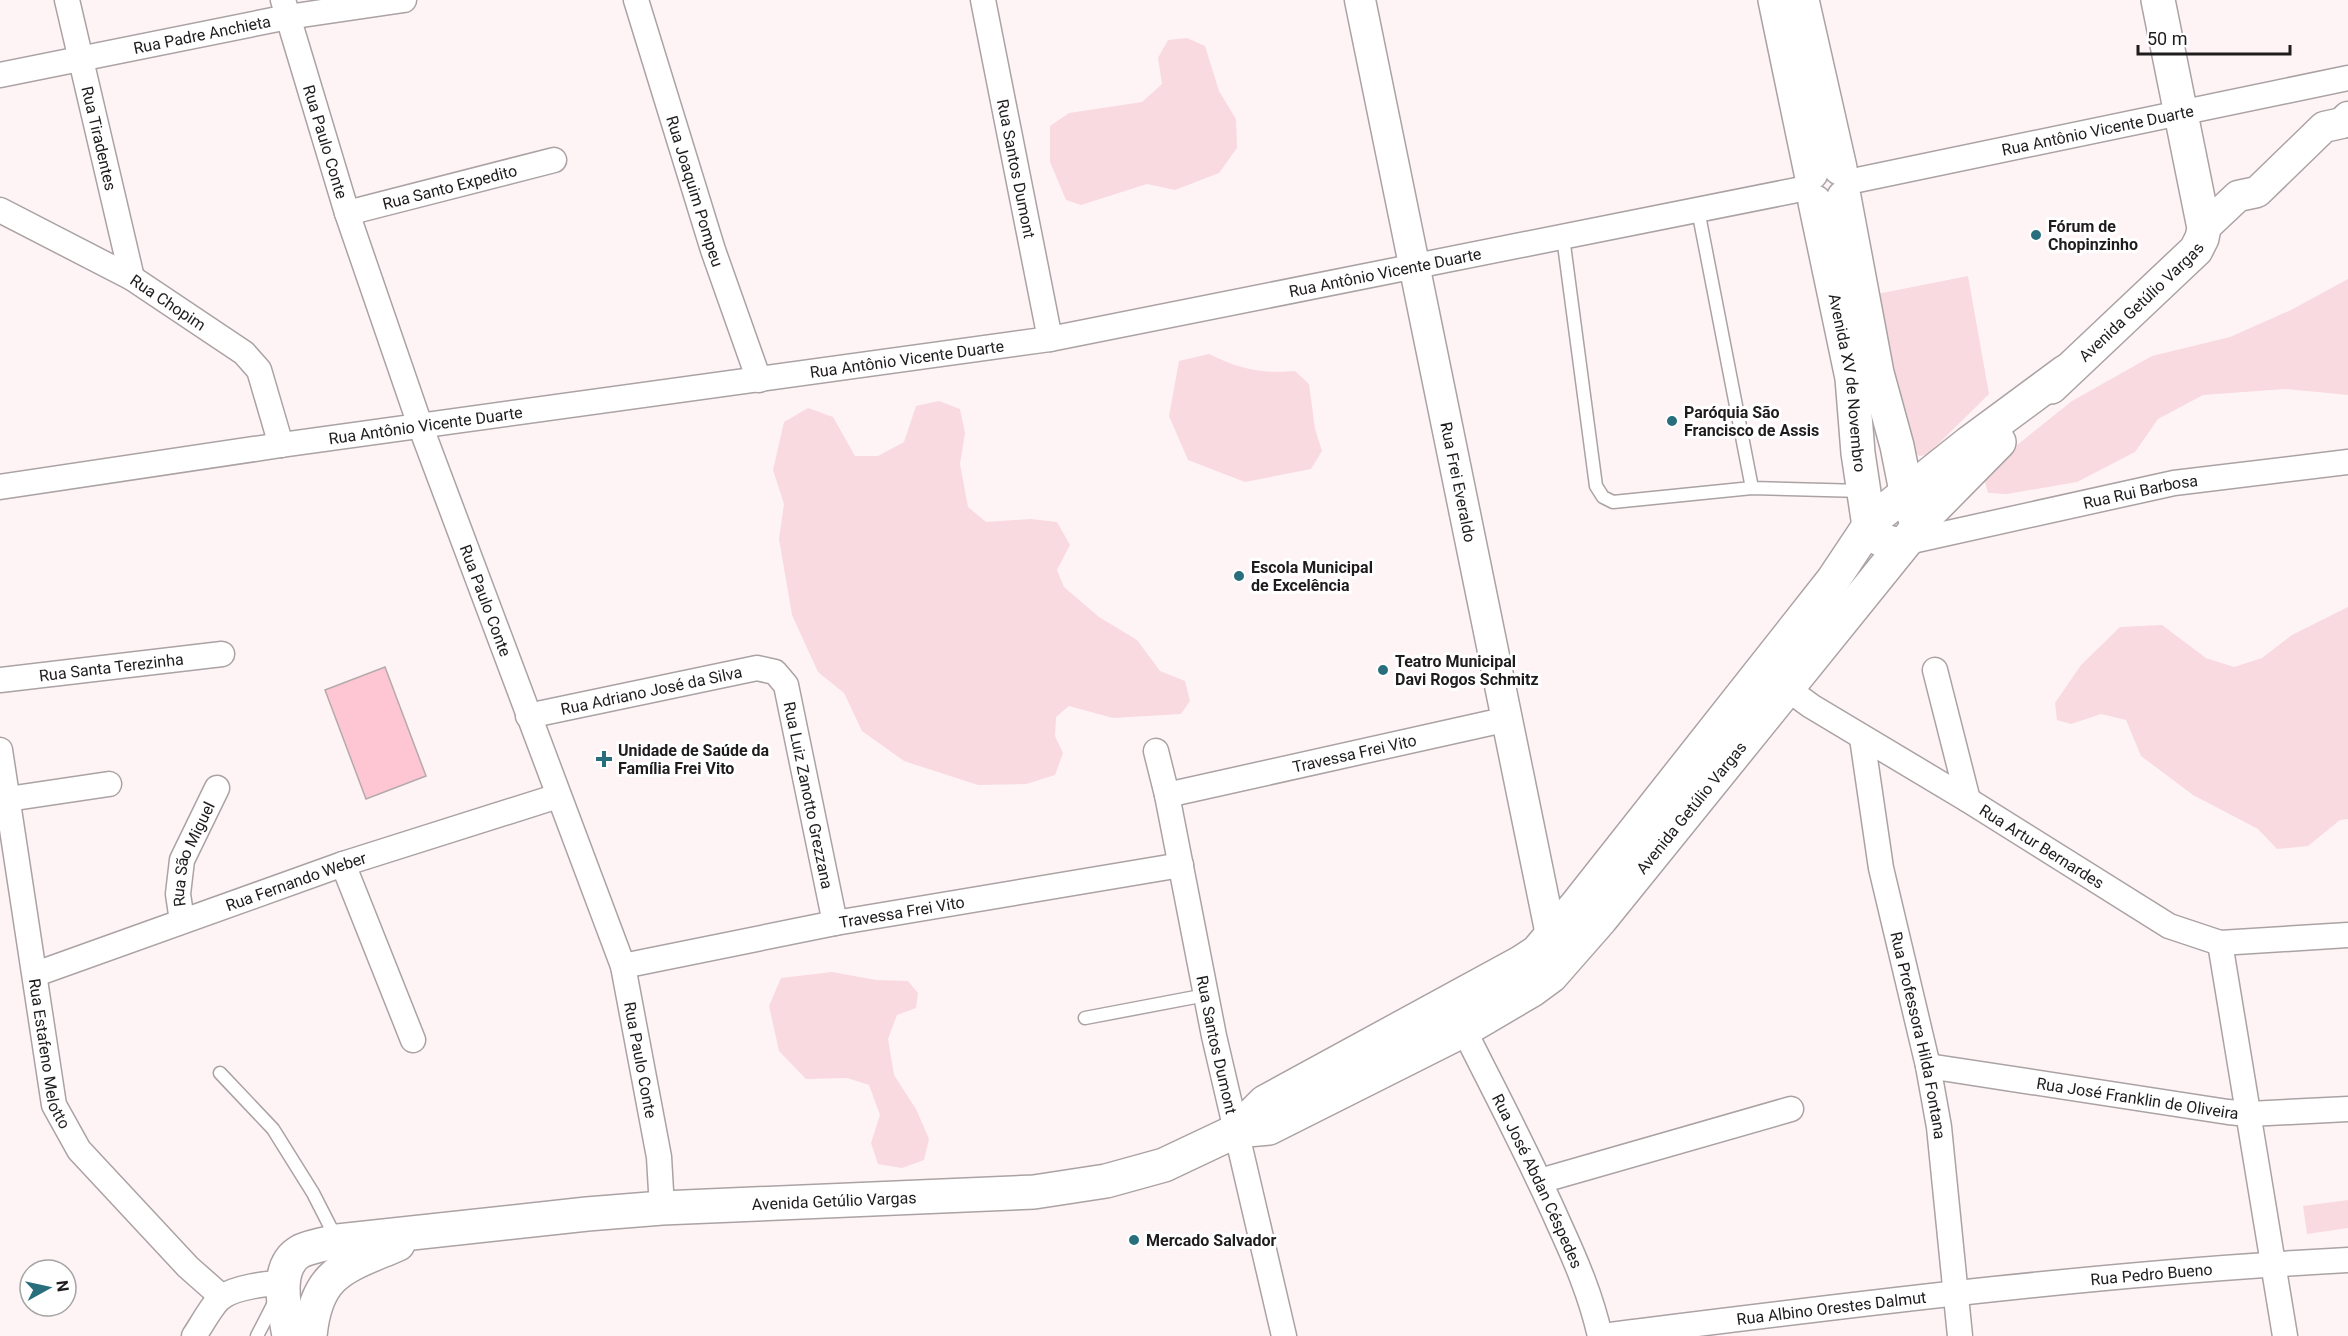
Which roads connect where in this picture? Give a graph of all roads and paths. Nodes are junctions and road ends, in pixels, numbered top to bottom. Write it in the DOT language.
graph roads {
  1 [pos="67,0"];
  2 [pos="404,0"];
  3 [pos="636,0"];
  4 [pos="983,0"];
  5 [pos="1360,0"];
  6 [pos="1775,0"];
  7 [pos="1802,0"];
  8 [pos="2158,0"];
  9 [pos="285,8"];
  10 [pos="80,60"];
  11 [pos="0,75"];
  12 [pos="2348,78"];
  13 [pos="2181,112"];
  14 [pos="2348,117"];
  15 [pos="555,160"];
  16 [pos="1828,185"];
  17 [pos="0,210"];
  18 [pos="1698,210"];
  19 [pos="347,213"];
  20 [pos="2204,228"];
  21 [pos="1563,237"];
  22 [pos="1414,265"];
  23 [pos="132,278"];
  24 [pos="1050,339"];
  25 [pos="2065,372"];
  26 [pos="759,380"];
  27 [pos="420,425"];
  28 [pos="281,445"];
  29 [pos="1897,446"];
  30 [pos="1858,453"];
  31 [pos="2348,462"];
  32 [pos="0,488"];
  33 [pos="1752,488"];
  34 [pos="1863,491"];
  35 [pos="1906,491"];
  36 [pos="1869,526"];
  37 [pos="1920,535"];
  38 [pos="222,654"];
  39 [pos="1935,670"];
  40 [pos="776,672"];
  41 [pos="0,680"];
  42 [pos="1774,680"];
  43 [pos="528,716"];
  44 [pos="1508,719"];
  45 [pos="1862,738"];
  46 [pos="0,750"];
  47 [pos="1156,751"];
  48 [pos="109,784"];
  49 [pos="217,788"];
  50 [pos="1167,795"];
  51 [pos="558,796"];
  52 [pos="8,800"];
  53 [pos="1968,800"];
  54 [pos="343,864"];
  55 [pos="1180,865"];
  56 [pos="10,875"];
  57 [pos="182,921"];
  58 [pos="835,923"];
  59 [pos="2348,935"];
  60 [pos="2220,943"];
  61 [pos="1559,947"];
  62 [pos="622,966"];
  63 [pos="36,974"];
  64 [pos="1206,995"];
  65 [pos="1085,1018"];
  66 [pos="1464,1030"];
  67 [pos="412,1040"];
  68 [pos="1928,1066"];
  69 [pos="220,1072"];
  70 [pos="1791,1109"];
  71 [pos="2348,1109"];
  72 [pos="2249,1114"];
  73 [pos="1236,1131"];
  74 [pos="1540,1181"];
  75 [pos="662,1208"];
  76 [pos="425,1233"];
  77 [pos="324,1245"];
  78 [pos="2348,1260"];
  79 [pos="2273,1263"];
  80 [pos="283,1284"];
  81 [pos="323,1289"];
  82 [pos="1954,1292"];
  83 [pos="222,1297"];
  84 [pos="194,1336"];
  85 [pos="257,1336"];
  86 [pos="289,1336"];
  87 [pos="310,1336"];
  88 [pos="1284,1336"];
  89 [pos="1601,1336"];
  90 [pos="1960,1336"];
  91 [pos="2285,1336"];
  1 -- 10 [label="street, Rua Tiradentes"];
  2 -- 9 [label="street, Rua Padre Anchieta"];
  3 -- 26 [label="street, Rua Joaquim Pompeu"];
  4 -- 24 [label="street, Rua Santos Dumont"];
  5 -- 22 [label="street, Rua Frei Everaldo"];
  6 -- 16 [label="main road, Avenida XV de Novembro"];
  7 -- 16 [label="main road, Avenida XV de Novembro"];
  8 -- 13 [label="main road"];
  9 -- 10 [label="street, Rua Padre Anchieta"];
  9 -- 19 [label="street, Rua Paulo Conte"];
  10 -- 11 [label="street, Rua Padre Anchieta"];
  10 -- 23 [label="street, Rua Tiradentes"];
  12 -- 13 [label="street, Rua Antônio Vicente Duarte"];
  13 -- 16 [label="street, Rua Antônio Vicente Duarte"];
  13 -- 20 [label="main road"];
  14 -- 20 [label="street, Avenida Getúlio Vargas"];
  15 -- 19 [label="street, Rua Santo Expedito"];
  16 -- 18 [label="street, Rua Antônio Vicente Duarte"];
  16 -- 29 [label="main road, Avenida XV de Novembro"];
  16 -- 30 [label="main road, Avenida XV de Novembro"];
  17 -- 23 [label="street, Rua Chopim"];
  18 -- 21 [label="street, Rua Antônio Vicente Duarte"];
  18 -- 33 [label="lane"];
  19 -- 27 [label="street, Rua Paulo Conte"];
  20 -- 25 [label="main road, Avenida Getúlio Vargas"];
  21 -- 22 [label="street, Rua Antônio Vicente Duarte"];
  21 -- 33 [label="lane"];
  22 -- 24 [label="street, Rua Antônio Vicente Duarte"];
  22 -- 44 [label="street, Rua Frei Everaldo"];
  23 -- 28 [label="street, Rua Chopim"];
  24 -- 26 [label="street, Rua Antônio Vicente Duarte"];
  25 -- 35 [label="main road, Avenida Getúlio Vargas"];
  25 -- 37 [label="main road, Avenida Getúlio Vargas"];
  26 -- 27 [label="street, Rua Antônio Vicente Duarte"];
  27 -- 28 [label="street, Rua Antônio Vicente Duarte"];
  27 -- 43 [label="street, Rua Paulo Conte"];
  28 -- 32 [label="street, Rua Antônio Vicente Duarte"];
  29 -- 30 [label="main road"];
  29 -- 35 [label="main road, Avenida XV de Novembro"];
  30 -- 34 [label="main road, Avenida XV de Novembro"];
  31 -- 37 [label="street, Rua Rui Barbosa"];
  33 -- 34 [label="lane"];
  34 -- 36 [label="main road, Avenida XV de Novembro"];
  35 -- 36 [label="main road, Avenida Getúlio Vargas"];
  35 -- 37 [label="main road, Avenida XV de Novembro"];
  36 -- 37 [label="main road"];
  36 -- 42 [label="main road, Avenida Getúlio Vargas"];
  37 -- 42 [label="main road, Avenida Getúlio Vargas"];
  38 -- 41 [label="street, Rua Santa Terezinha"];
  39 -- 53 [label="street"];
  40 -- 43 [label="street, Rua Adriano José da Silva"];
  40 -- 58 [label="street, Rua Luiz Zanotto Grezzana"];
  42 -- 45 [label="street, Rua Artur Bernardes"];
  42 -- 61 [label="main road, Avenida Getúlio Vargas"];
  43 -- 51 [label="street, Rua Paulo Conte"];
  44 -- 50 [label="street, Travessa Frei Vito"];
  44 -- 61 [label="street, Rua Frei Everaldo"];
  45 -- 53 [label="street, Rua Artur Bernardes"];
  45 -- 68 [label="street, Rua Professora Hilda Fontana"];
  46 -- 52 [label="street, Rua Estafeno Melotto"];
  47 -- 50 [label="street, Rua Santos Dumont"];
  48 -- 52 [label="street"];
  49 -- 57 [label="street, Rua São Miguel"];
  50 -- 55 [label="street, Rua Santos Dumont"];
  51 -- 54 [label="street, Rua Fernando Weber"];
  51 -- 62 [label="street, Rua Paulo Conte"];
  52 -- 56 [label="street, Rua Estafeno Melotto"];
  53 -- 60 [label="street, Rua Artur Bernardes"];
  54 -- 57 [label="street, Rua Fernando Weber"];
  54 -- 67 [label="street"];
  55 -- 58 [label="street, Travessa Frei Vito"];
  55 -- 64 [label="street, Rua Santos Dumont"];
  56 -- 63 [label="street, Rua Estafeno Melotto"];
  57 -- 63 [label="street, Rua Fernando Weber"];
  58 -- 62 [label="street, Travessa Frei Vito"];
  59 -- 60 [label="street, Rua Artur Bernardes"];
  60 -- 72 [label="street"];
  61 -- 66 [label="main road, Avenida Getúlio Vargas"];
  61 -- 73 [label="main road, Avenida Getúlio Vargas"];
  62 -- 75 [label="street, Rua Paulo Conte"];
  63 -- 83 [label="street, Rua Estafeno Melotto"];
  64 -- 65 [label="lane"];
  64 -- 73 [label="street, Rua Santos Dumont"];
  66 -- 73 [label="main road, Avenida Getúlio Vargas"];
  66 -- 74 [label="street, Rua José Abdan Céspedes"];
  68 -- 72 [label="street, Rua José Franklin de Oliveira"];
  68 -- 82 [label="street, Rua Professora Hilda Fontana"];
  69 -- 77 [label="lane"];
  70 -- 74 [label="street"];
  71 -- 72 [label="street, Rua José Franklin de Oliveira"];
  72 -- 79 [label="street"];
  73 -- 75 [label="main road, Avenida Getúlio Vargas"];
  73 -- 88 [label="street, Rua Santos Dumont"];
  74 -- 89 [label="street, Rua José Abdan Céspedes"];
  75 -- 76 [label="main road, Avenida Getúlio Vargas"];
  76 -- 77 [label="main road, Avenida Getúlio Vargas"];
  76 -- 81 [label="main road, Avenida Getúlio Vargas"];
  77 -- 80 [label="main road"];
  77 -- 81 [label="main road"];
  78 -- 79 [label="street, Rua Pedro Bueno"];
  79 -- 82 [label="street, Rua Pedro Bueno"];
  79 -- 91 [label="street"];
  80 -- 81 [label="main road"];
  80 -- 83 [label="street"];
  80 -- 85 [label="lane"];
  80 -- 86 [label="main road"];
  81 -- 87 [label="main road"];
  82 -- 89 [label="street, Rua Albino Orestes Dalmut"];
  82 -- 90 [label="street, Rua Professora Hilda Fontana"];
  83 -- 84 [label="street"];
}
